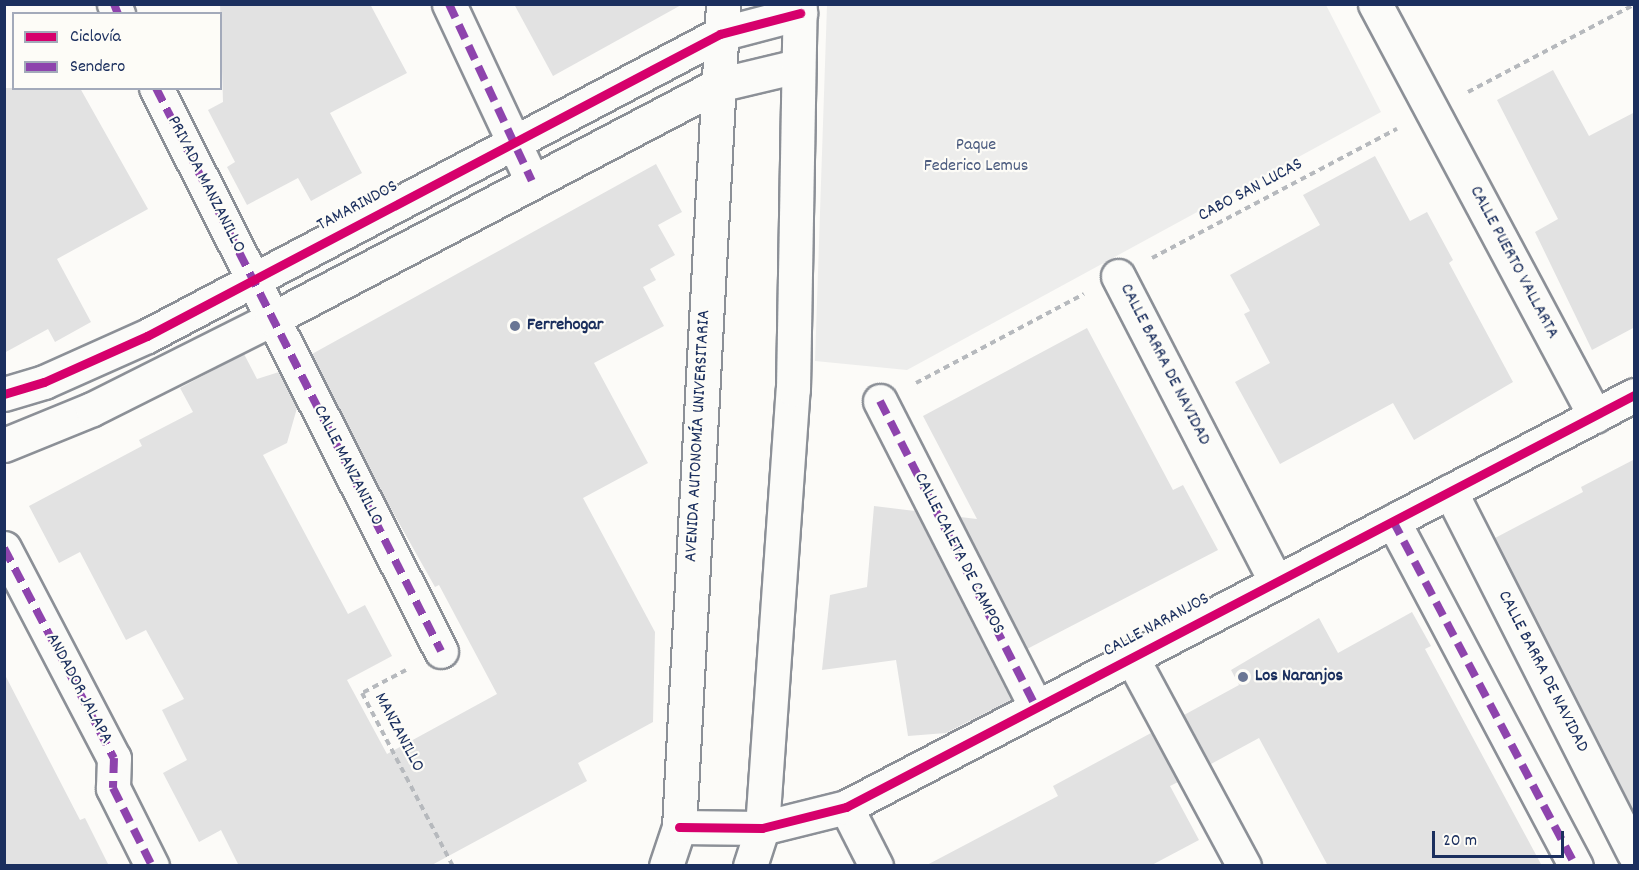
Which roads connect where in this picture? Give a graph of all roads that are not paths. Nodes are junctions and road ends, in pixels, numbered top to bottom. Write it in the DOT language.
graph roads {
  1 [pos="449,4"];
  2 [pos="1376,4"];
  3 [pos="800,9"];
  4 [pos="721,19"];
  5 [pos="798,66"];
  6 [pos="718,85"];
  7 [pos="157,90"];
  8 [pos="514,143"];
  9 [pos="532,181"];
  10 [pos="1118,276"];
  11 [pos="254,280"];
  12 [pos="272,319"];
  13 [pos="4,394"];
  14 [pos="1635,395"];
  15 [pos="880,401"];
  16 [pos="1595,416"];
  17 [pos="4,445"];
  18 [pos="1450,491"];
  19 [pos="1393,521"];
  20 [pos="4,548"];
  21 [pos="1276,582"];
  22 [pos="441,651"];
  23 [pos="1132,658"];
  24 [pos="1036,707"];
  25 [pos="846,807"];
  26 [pos="679,826"];
  27 [pos="762,828"];
  28 [pos="1635,853"];
  29 [pos="152,866"];
  30 [pos="666,866"];
  31 [pos="750,866"];
  32 [pos="876,866"];
  33 [pos="1244,866"];
  34 [pos="1575,866"];
  1 -- 8 [label="street"];
  2 -- 16 [label="street, CALLE PUERTO VALLARTA"];
  3 -- 4 [label="street, TAMARINDOS"];
  3 -- 5 [label="street"];
  4 -- 6 [label="street, AVENIDA AUTONOMÍA UNIVERSITARIA"];
  4 -- 8 [label="street, TAMARINDOS"];
  5 -- 6 [label="street"];
  5 -- 27 [label="street"];
  6 -- 9 [label="street"];
  6 -- 26 [label="street, AVENIDA AUTONOMÍA UNIVERSITARIA"];
  7 -- 11 [label="street, PRIVADA MANZANILLO"];
  8 -- 9 [label="street"];
  8 -- 11 [label="street, TAMARINDOS"];
  9 -- 12 [label="street"];
  10 -- 21 [label="street, CALLE BARRA DE NAVIDAD"];
  11 -- 12 [label="street, CALLE MANZANILLO"];
  11 -- 13 [label="street, TAMARINDOS"];
  12 -- 17 [label="street"];
  12 -- 22 [label="street, CALLE MANZANILLO"];
  14 -- 16 [label="street, CALLE NARANJOS"];
  15 -- 24 [label="street, CALLE CALETA DE CAMPOS"];
  16 -- 18 [label="street, CALLE NARANJOS"];
  18 -- 19 [label="street, CALLE NARANJOS"];
  18 -- 28 [label="street, CALLE BARRA DE NAVIDAD"];
  19 -- 21 [label="street, CALLE NARANJOS"];
  19 -- 34 [label="street"];
  20 -- 29 [label="street, ANDADOR JALAPA"];
  21 -- 23 [label="street, CALLE NARANJOS"];
  23 -- 24 [label="street, CALLE NARANJOS"];
  23 -- 33 [label="street"];
  24 -- 25 [label="street, CALLE NARANJOS"];
  25 -- 27 [label="street, CALLE NARANJOS"];
  25 -- 32 [label="street"];
  26 -- 27 [label="street, CALLE NARANJOS"];
  26 -- 30 [label="street, AVENIDA AUTONOMÍA UNIVERSITARIA"];
  27 -- 31 [label="street"];
}
